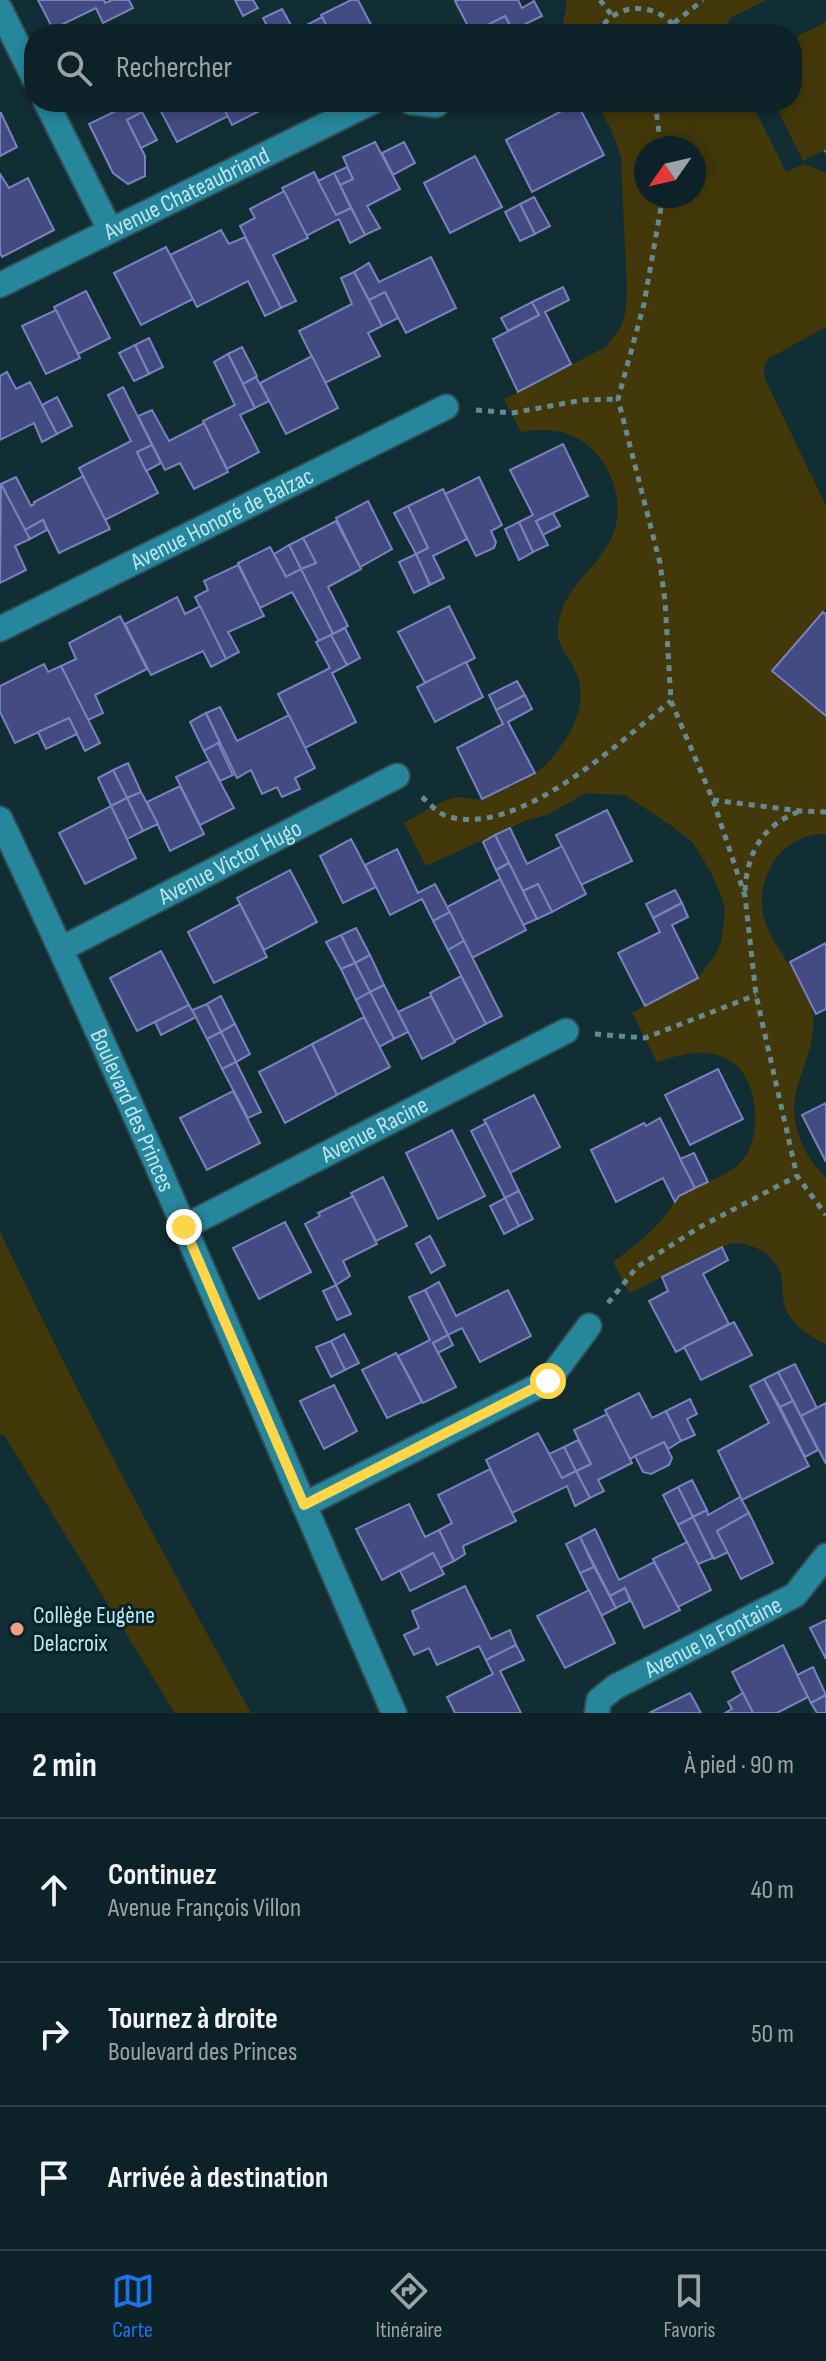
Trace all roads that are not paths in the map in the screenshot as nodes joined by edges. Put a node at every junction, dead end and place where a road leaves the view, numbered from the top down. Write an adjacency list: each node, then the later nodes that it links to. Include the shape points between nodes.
1 (0, 9): 2 (street)
2 (24, 58)
3 (51, 112): 5 (street)
4 (352, 112): 5 (street, Avenue Chateaubriand)
5 (110, 230): 6 (street, Avenue Chateaubriand)
6 (0, 285)
7 (446, 407): 8 (street, Avenue Honoré de Balzac)
8 (0, 629)
9 (397, 776): 11 (street, Avenue Victor Hugo)
10 (0, 819): 11 (street, Boulevard des Princes)
11 (61, 949): 13 (street, Boulevard des Princes)
12 (566, 1031): 13 (street, Avenue Racine)
13 (184, 1227): 15 (street, Boulevard des Princes)
14 (589, 1326): 15 (street, via 548,1381)
15 (304, 1505): 17 (street, Boulevard des Princes)
16 (826, 1556): 18 (street, Avenue la Fontaine, via 795,1595 615,1687 599,1700)
17 (394, 1713)
18 (597, 1713)

